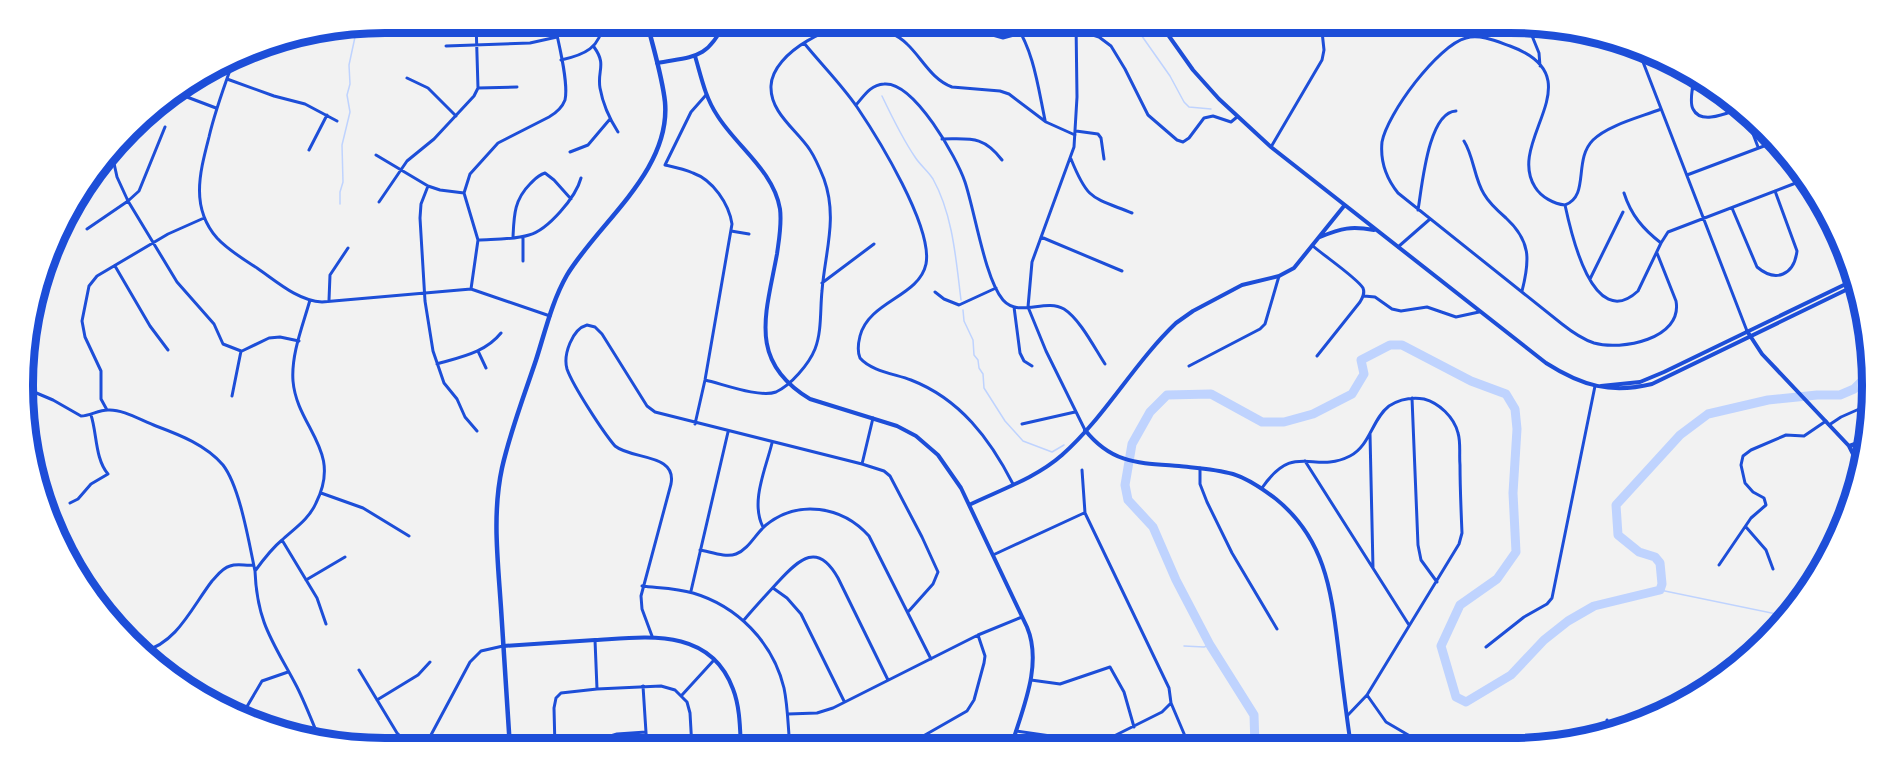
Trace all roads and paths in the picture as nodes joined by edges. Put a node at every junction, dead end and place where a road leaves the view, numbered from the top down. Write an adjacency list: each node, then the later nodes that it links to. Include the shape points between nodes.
1 (476, 33): 17 (street)
2 (556, 33): 15 (street)
3 (601, 33): 19 (street)
4 (650, 33): 23 (main road)
5 (719, 33): 20 (street, via 711,47)
6 (820, 33): 16 (street)
7 (891, 33): 45 (street, via 907,43 945,84 1009,94)
8 (986, 33): 9 (street, via 1003,38)
9 (1022, 33): 45 (street, via 1030,51)
10 (1077, 33): 49 (street)
11 (1087, 33): 42 (street, via 1111,46 1148,115 1177,140 1189,138 1204,118 1213,116 1231,122)
12 (1167, 33): 42 (street, via 1193,70)
13 (1322, 33): 53 (street, via 1322,60)
14 (1531, 34): 24 (street)
15 (557, 38): 17 (street); 22 (street)
16 (804, 43): 35 (street); 103 (street, via 776,70 771,91 781,115 811,152 829,195 831,234)
17 (477, 45): 18 (street); 31 (street)
18 (446, 46)
19 (594, 47): 22 (street, via 578,57); 43 (street, via 601,58 600,89)
20 (695, 56): 23 (street); 33 (street)
21 (1642, 59): 37 (street)
22 (561, 60): 68 (street, via 566,93 560,108 498,143 474,169)
23 (657, 63): 117 (main road, via 665,104 658,147 641,178 568,275)
24 (1540, 66): 73 (street, via 1549,93 1530,151 1528,172 1538,192); 76 (street, via 1514,47 1475,37 1454,42 1429,66 1393,115 1382,148 1382,162 1390,183)
25 (230, 69): 26 (street)
26 (227, 78): 36 (street); 40 (street)
27 (408, 78): 41 (street, via 428,88)
28 (1694, 85): 32 (street)
29 (517, 87): 31 (street)
30 (1698, 87): 32 (street)
31 (478, 88): 41 (street)
32 (1693, 89): 39 (street, via 1691,103 1698,116)
33 (706, 95): 84 (street, via 691,112 665,165 693,173 707,182 730,212); 132 (street, via 730,133 765,175 779,206 780,231 764,332 772,361)
34 (184, 96): 36 (street)
35 (856, 105): 50 (street, via 876,86 890,84 911,97); 157 (street, via 912,202 927,258 914,284 866,321 858,355 864,362 918,383 955,405 986,438)
36 (216, 108): 79 (street, via 200,173 199,196)
37 (1661, 109): 63 (street); 73 (street, via 1611,128 1592,141 1582,160 1576,198)
38 (1456, 111): 76 (street, via 1444,115 1431,141)
39 (1731, 112)
40 (327, 115): 44 (street); 55 (street)
41 (456, 116): 62 (street)
42 (1237, 117): 53 (street)
43 (610, 119): 48 (street); 56 (street, via 588,145)
44 (337, 121)
45 (1046, 122): 49 (street)
46 (165, 127): 71 (street, via 141,187)
47 (1750, 128): 54 (street)
48 (618, 132)
49 (1075, 133): 58 (street); 59 (street, via 1098,134)
50 (942, 139): 60 (street, via 980,140); 105 (street, via 965,181)
51 (1464, 141): 108 (street, via 1484,193 1523,236 1527,255)
52 (1767, 144): 54 (street)
53 (1271, 147): 74 (street)
54 (1758, 148): 63 (street)
55 (309, 150)
56 (570, 152)
57 (376, 155): 62 (street)
58 (1070, 158): 78 (street, via 1090,195); 88 (street)
59 (1104, 159)
60 (1002, 160)
61 (114, 161): 71 (street)
62 (400, 169): 66 (street); 72 (street)
63 (1688, 176): 80 (street)
64 (581, 178): 70 (street)
65 (1797, 182): 67 (street)
66 (428, 186): 68 (street); 109 (street, via 421,207)
67 (1775, 191): 75 (street); 75 (street, via 1797,251 1791,268 1779,276 1757,267)
68 (464, 193): 90 (street)
69 (1624, 193): 92 (street, via 1642,227)
70 (571, 199): 86 (street, via 551,177 541,174 517,200); 87 (street, via 542,228)
71 (128, 201): 82 (street); 91 (street)
72 (379, 202)
73 (1565, 205): 102 (street)
74 (1344, 206): 83 (street); 89 (street)
75 (1732, 208): 80 (street)
76 (1418, 210): 81 (street)
77 (1623, 212): 102 (street)
78 (1132, 213)
79 (204, 218): 91 (street); 112 (street, via 217,238 234,253)
80 (1703, 218): 92 (street, via 1668,232); 118 (street)
81 (1430, 219): 96 (street); 108 (street)
82 (87, 229)
83 (1375, 230): 89 (street, via 1348,227); 96 (street)
84 (731, 231): 85 (street); 131 (street)
85 (749, 234)
86 (513, 237): 87 (street); 90 (street)
87 (522, 237): 98 (street)
88 (1041, 237): 100 (street); 115 (street, via 1030,274)
89 (1320, 237): 94 (street)
90 (477, 240): 106 (street)
91 (153, 243): 99 (street); 123 (street, via 179,286 217,329 225,345)
92 (1661, 243): 97 (street)
93 (874, 244): 103 (street)
94 (1313, 246): 101 (street, via 1294,268); 111 (street, via 1358,282)
95 (348, 248): 113 (street, via 330,275)
96 (1398, 248): 116 (street)
97 (1656, 253): 102 (street, via 1638,291 1625,299 1605,299); 108 (street, via 1676,301 1676,317 1663,332 1636,343 1606,345 1585,339)
98 (523, 261)
99 (115, 266): 122 (street); 138 (street, via 97,276 89,286 82,321 101,370 101,399)
100 (1122, 271)
101 (1279, 276): 129 (street, via 1265,324); 145 (street, via 1242,285 1184,316)
102 (1590, 279)
103 (822, 283): 132 (street, via 816,346)
104 (1847, 284): 118 (street)
105 (996, 288): 110 (street, via 964,304 955,304); 114 (street)
106 (471, 289): 109 (street); 117 (street)
107 (1848, 289): 120 (street)
108 (1522, 291)
109 (424, 292): 113 (street); 126 (street)
110 (935, 292)
111 (1364, 296): 116 (street, via 1375,297 1401,311 1427,308 1456,317); 125 (street)
112 (310, 300): 113 (street); 121 (street)
113 (328, 301)
114 (1014, 307): 115 (street); 128 (street, via 1020,352)
115 (1028, 307): 127 (street, via 1051,305 1065,310); 139 (street)
116 (1479, 312): 133 (street, via 1565,375)
117 (550, 316): 189 (main road, via 512,432 497,499 496,542)
118 (1747, 331): 120 (street); 133 (street, via 1640,382)
119 (501, 333): 124 (street)
120 (1750, 337): 133 (street, via 1652,384 1621,389); 142 (street)
121 (299, 341): 123 (street, via 269,338); 159 (street, via 293,369 294,389 321,450)
122 (168, 350)
123 (241, 351): 135 (street)
124 (478, 351): 126 (street); 130 (street)
125 (1317, 357)
126 (436, 364): 146 (street, via 444,383)
127 (1105, 364)
128 (1032, 366)
129 (1189, 366)
130 (486, 368)
131 (705, 380): 132 (street, via 766,394); 143 (street)
132 (788, 383): 141 (street, via 816,402)
133 (1597, 386): 190 (street, via 1552,598)
134 (33, 392): 140 (street, via 78,415)
135 (232, 396)
136 (1412, 398): 148 (street, via 1388,407); 176 (street, via 1418,545 1421,560); 176 (street, via 1430,401 1447,412 1458,431 1461,539)
137 (1861, 408): 142 (street)
138 (107, 410): 140 (street); 170 (street, via 187,439 224,466)
139 (1075, 412): 144 (street); 145 (street)
140 (91, 415): 160 (street, via 97,447 108,474)
141 (873, 418): 154 (street); 161 (street, via 906,430 927,444 950,472)
142 (1828, 423): 151 (street); 164 (street, via 1804,436 1781,436 1743,456 1745,483 1762,496 1766,505)
143 (695, 424): 147 (street); 177 (street, via 650,410 598,329 587,325 579,328 567,351 568,371 608,437 622,452 666,465 671,472)
144 (1022, 424)
145 (1085, 430): 155 (street, via 1098,445 1122,460); 157 (street, via 1052,463)
146 (477, 431)
147 (728, 432): 149 (street); 167 (street)
148 (1370, 433): 153 (street, via 1349,457 1333,462); 173 (street)
149 (772, 443): 154 (street); 163 (street, via 758,500)
150 (1857, 443): 151 (street)
151 (1849, 446): 152 (street)
152 (1854, 457)
153 (1305, 461): 158 (street, via 1281,466); 173 (street)
154 (862, 464): 180 (street, via 884,471 892,479 936,564 936,579)
155 (1200, 468): 158 (street, via 1232,474); 185 (street, via 1202,490 1221,533)
156 (1082, 470): 162 (street)
157 (1013, 484): 161 (street)
158 (1262, 488): 208 (street, via 1295,516 1321,558 1333,608)
159 (321, 493): 165 (street, via 363,508); 166 (street, via 306,519)
160 (70, 503)
161 (969, 505): 168 (street)
162 (1085, 513): 168 (street); 205 (street, via 1169,688)
163 (763, 527): 167 (street, via 735,555); 180 (street, via 800,510 826,510 844,516 869,536)
164 (1746, 527): 171 (street); 172 (street, via 1766,550)
165 (409, 536)
166 (282, 540): 174 (street); 175 (street)
167 (700, 549): 179 (street)
168 (993, 555): 181 (street)
169 (345, 556): 175 (street)
170 (253, 565): 174 (street); 191 (street, via 225,568 172,637)
171 (1719, 566)
172 (1773, 569)
173 (1373, 570): 184 (street)
174 (255, 571): 196 (street, via 264,625)
175 (306, 580): 183 (street)
176 (1437, 582): 184 (street)
177 (642, 586): 179 (street); 187 (street, via 642,609)
178 (773, 588): 182 (street); 197 (street, via 801,560 815,556 826,561); 204 (street, via 797,608)
179 (691, 592): 182 (street, via 718,603)
180 (908, 612): 192 (street)
181 (1022, 617): 186 (street); 198 (street, via 1030,633)
182 (744, 621): 207 (street, via 774,660)
183 (326, 624)
184 (1409, 625): 201 (street)
185 (1277, 629)
186 (978, 635): 192 (street); 225 (street, via 985,656 972,705)
187 (652, 636): 188 (street); 193 (street, via 683,641)
188 (595, 640): 189 (street); 200 (street)
189 (504, 646): 217 (street, via 483,650 470,662); 218 (main road)
190 (1486, 647)
191 (151, 649)
192 (931, 659): 197 (street)
193 (714, 660): 202 (street); 223 (street, via 733,688)
194 (430, 662): 203 (street, via 418,675)
195 (359, 670): 203 (street)
196 (288, 672): 206 (street, via 262,681); 212 (street)
197 (888, 680): 204 (street)
198 (1031, 680): 211 (street, via 1060,684 1109,666 1124,692); 213 (street)
199 (643, 686): 200 (street); 202 (street, via 666,686); 214 (street)
200 (597, 689): 219 (street, via 565,692 556,698)
201 (1367, 695): 208 (street); 215 (street, via 1386,722)
202 (681, 696): 222 (street, via 689,707)
203 (377, 700): 216 (street)
204 (844, 701): 207 (street, via 817,712)
205 (1171, 703): 211 (street); 229 (street)
206 (246, 709)
207 (788, 714): 224 (street)
208 (1347, 716): 230 (street)
209 (1607, 720): 210 (street)
210 (1607, 724)
211 (1134, 727): 228 (street)
212 (316, 731)
213 (1016, 731): 226 (street); 227 (street)
214 (646, 732): 220 (street); 221 (street)
215 (1407, 735): 231 (street); 232 (street)
216 (402, 738)
217 (429, 738)
218 (509, 738)
219 (555, 738)
220 (604, 738)
221 (646, 738)
222 (691, 738)
223 (740, 738)
224 (789, 738)
225 (920, 738)
226 (1014, 738)
227 (1064, 738)
228 (1106, 738)
229 (1185, 738)
230 (1350, 738)
231 (1408, 738)
232 (1412, 738)

